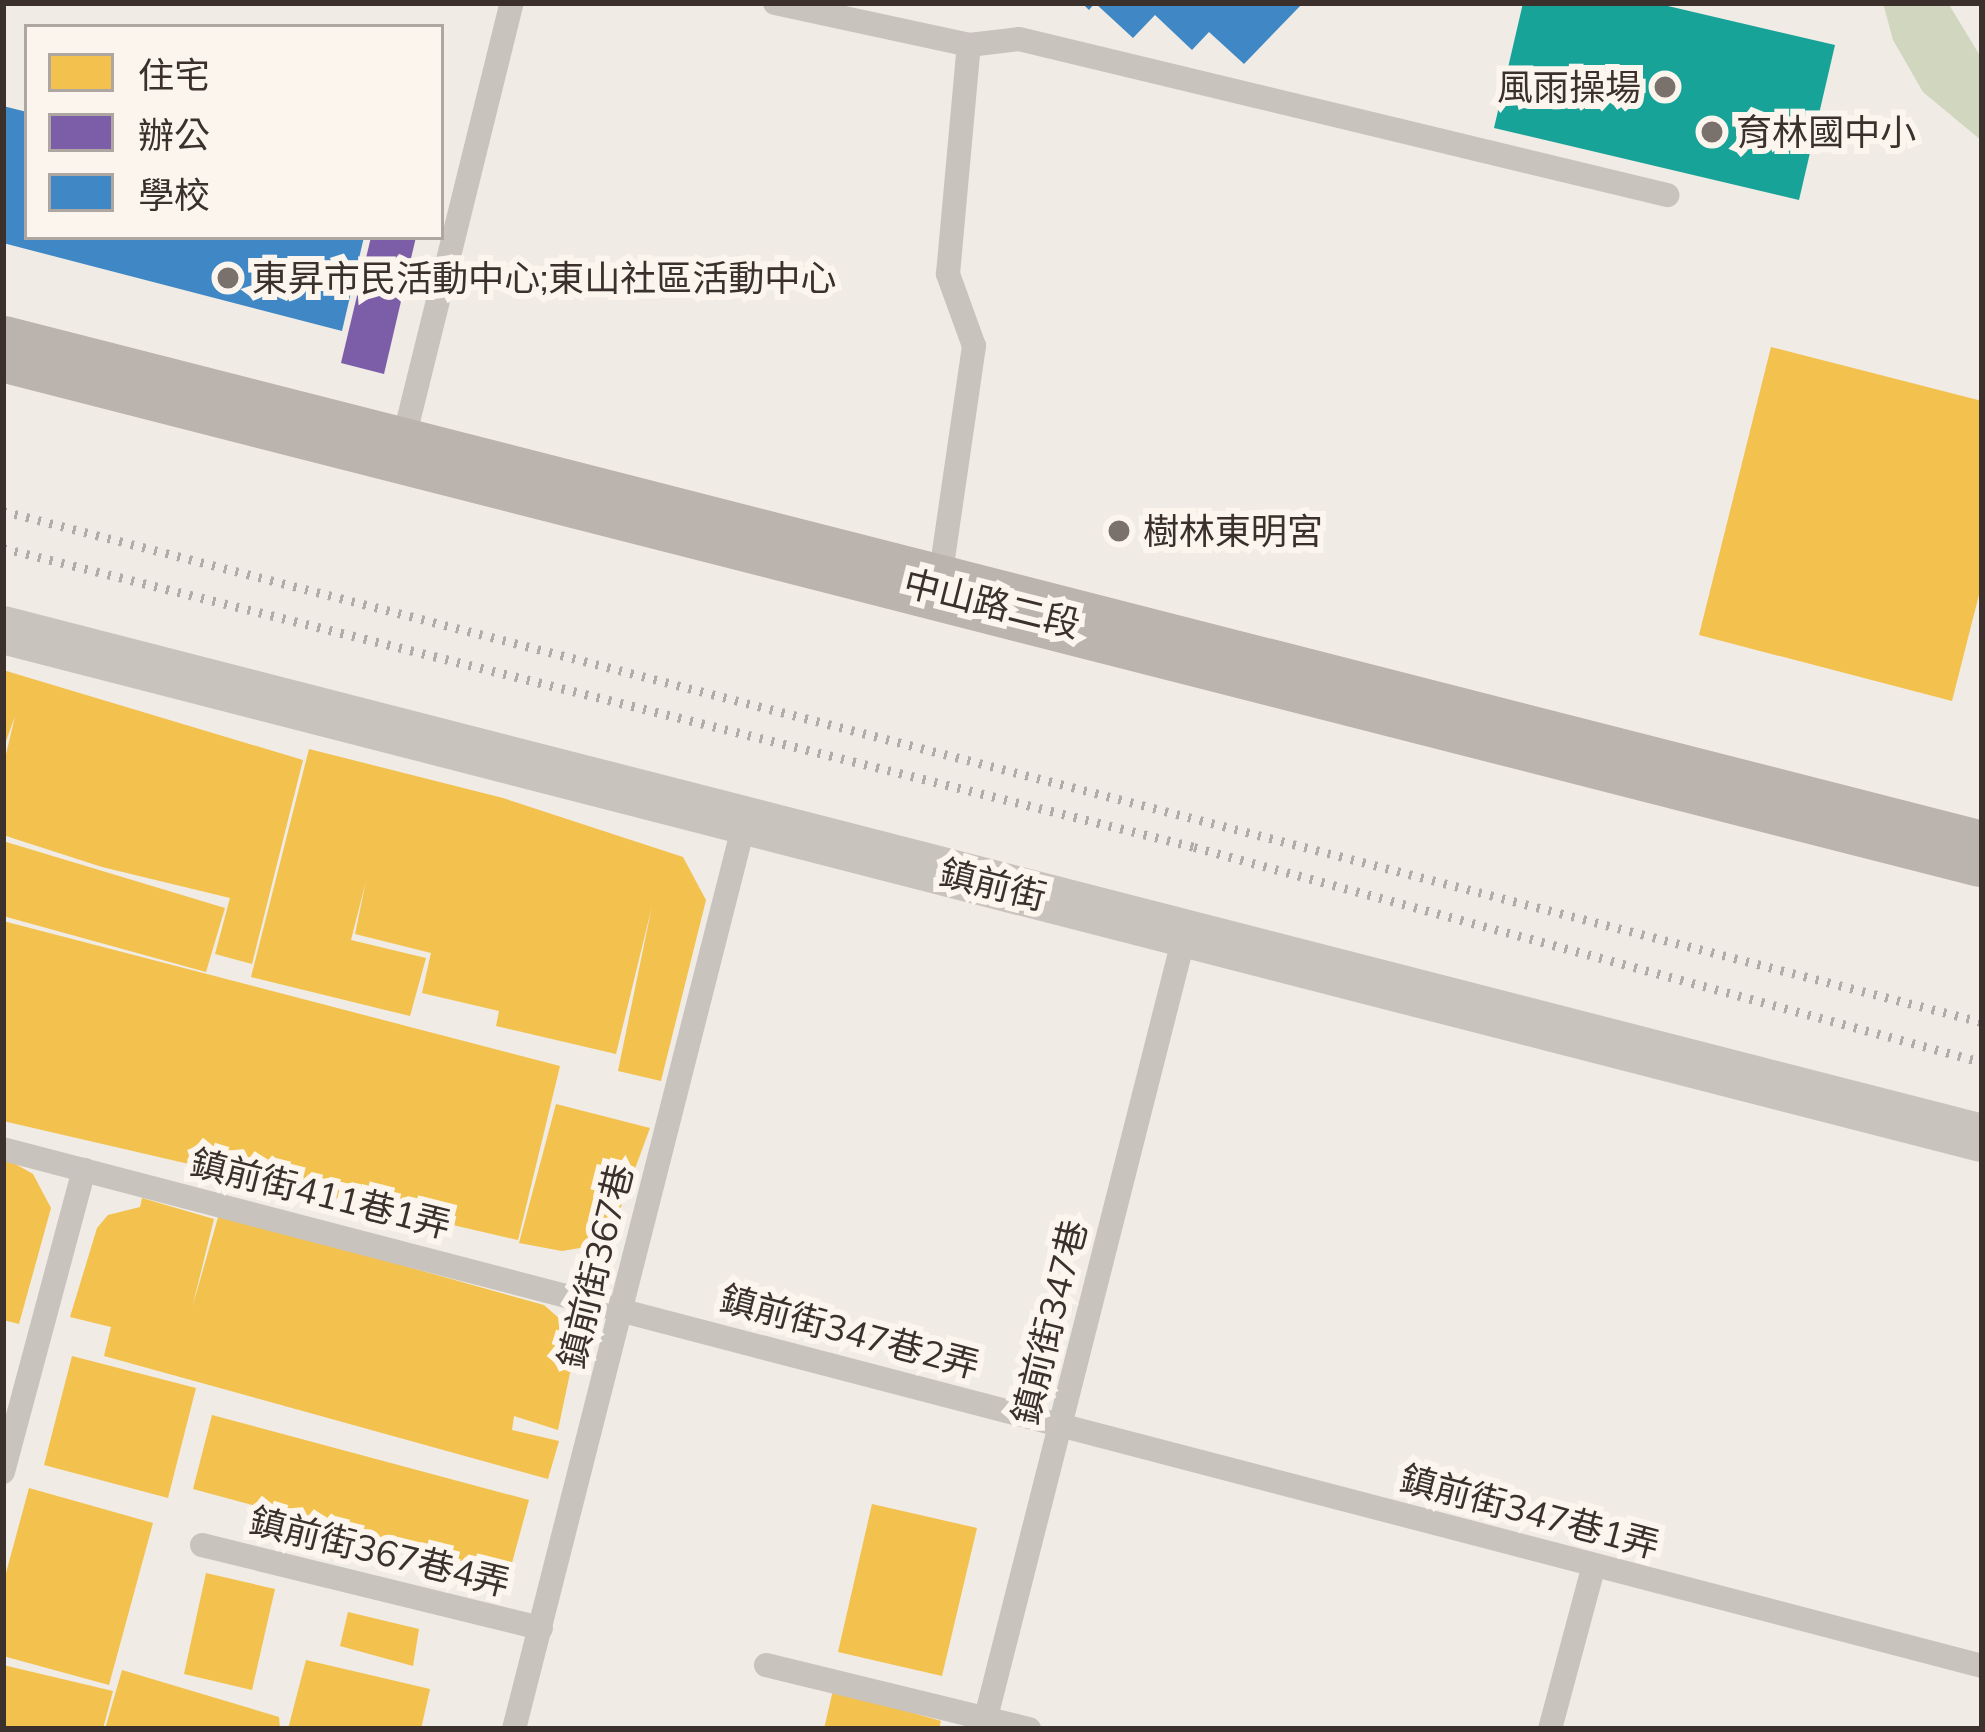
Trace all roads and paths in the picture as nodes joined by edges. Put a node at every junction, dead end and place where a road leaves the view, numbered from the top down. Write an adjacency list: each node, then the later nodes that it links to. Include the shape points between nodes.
1 (512, 3): 6 (lane)
2 (775, 3): 3 (lane)
3 (969, 45): 4 (lane, via 1019,39); 7 (lane, via 948,274 974,346)
4 (1666, 195)
5 (3, 349): 6 (main road, 中山路二段)
6 (400, 454): 7 (main road, 中山路二段)
7 (938, 589): 10 (main road, 中山路二段)
8 (3, 630): 9 (street, 鎮前街)
9 (745, 820): 11 (street, 鎮前街); 15 (lane, 鎮前街367巷)
10 (1982, 854)
11 (1185, 933): 12 (street, 鎮前街); 16 (lane, 鎮前街347巷)
12 (1982, 1138)
13 (3, 1149): 14 (lane, 鎮前街411巷1弄)
14 (84, 1170): 15 (lane, 鎮前街411巷1弄); 17 (lane)
15 (621, 1307): 16 (lane, 鎮前街347巷2弄); 20 (lane, 鎮前街367巷)
16 (1060, 1425): 19 (lane, 鎮前街347巷1弄); 23 (lane, 鎮前街347巷)
17 (3, 1472)
18 (202, 1545): 20 (lane, 鎮前街367巷4弄)
19 (1594, 1564): 22 (lane, 鎮前街347巷1弄); 26 (lane)
20 (541, 1628): 24 (lane, 鎮前街367巷)
21 (766, 1665): 23 (lane)
22 (1982, 1666)
23 (985, 1723): 25 (lane)
24 (514, 1729)
25 (1029, 1729)
26 (1550, 1729)

